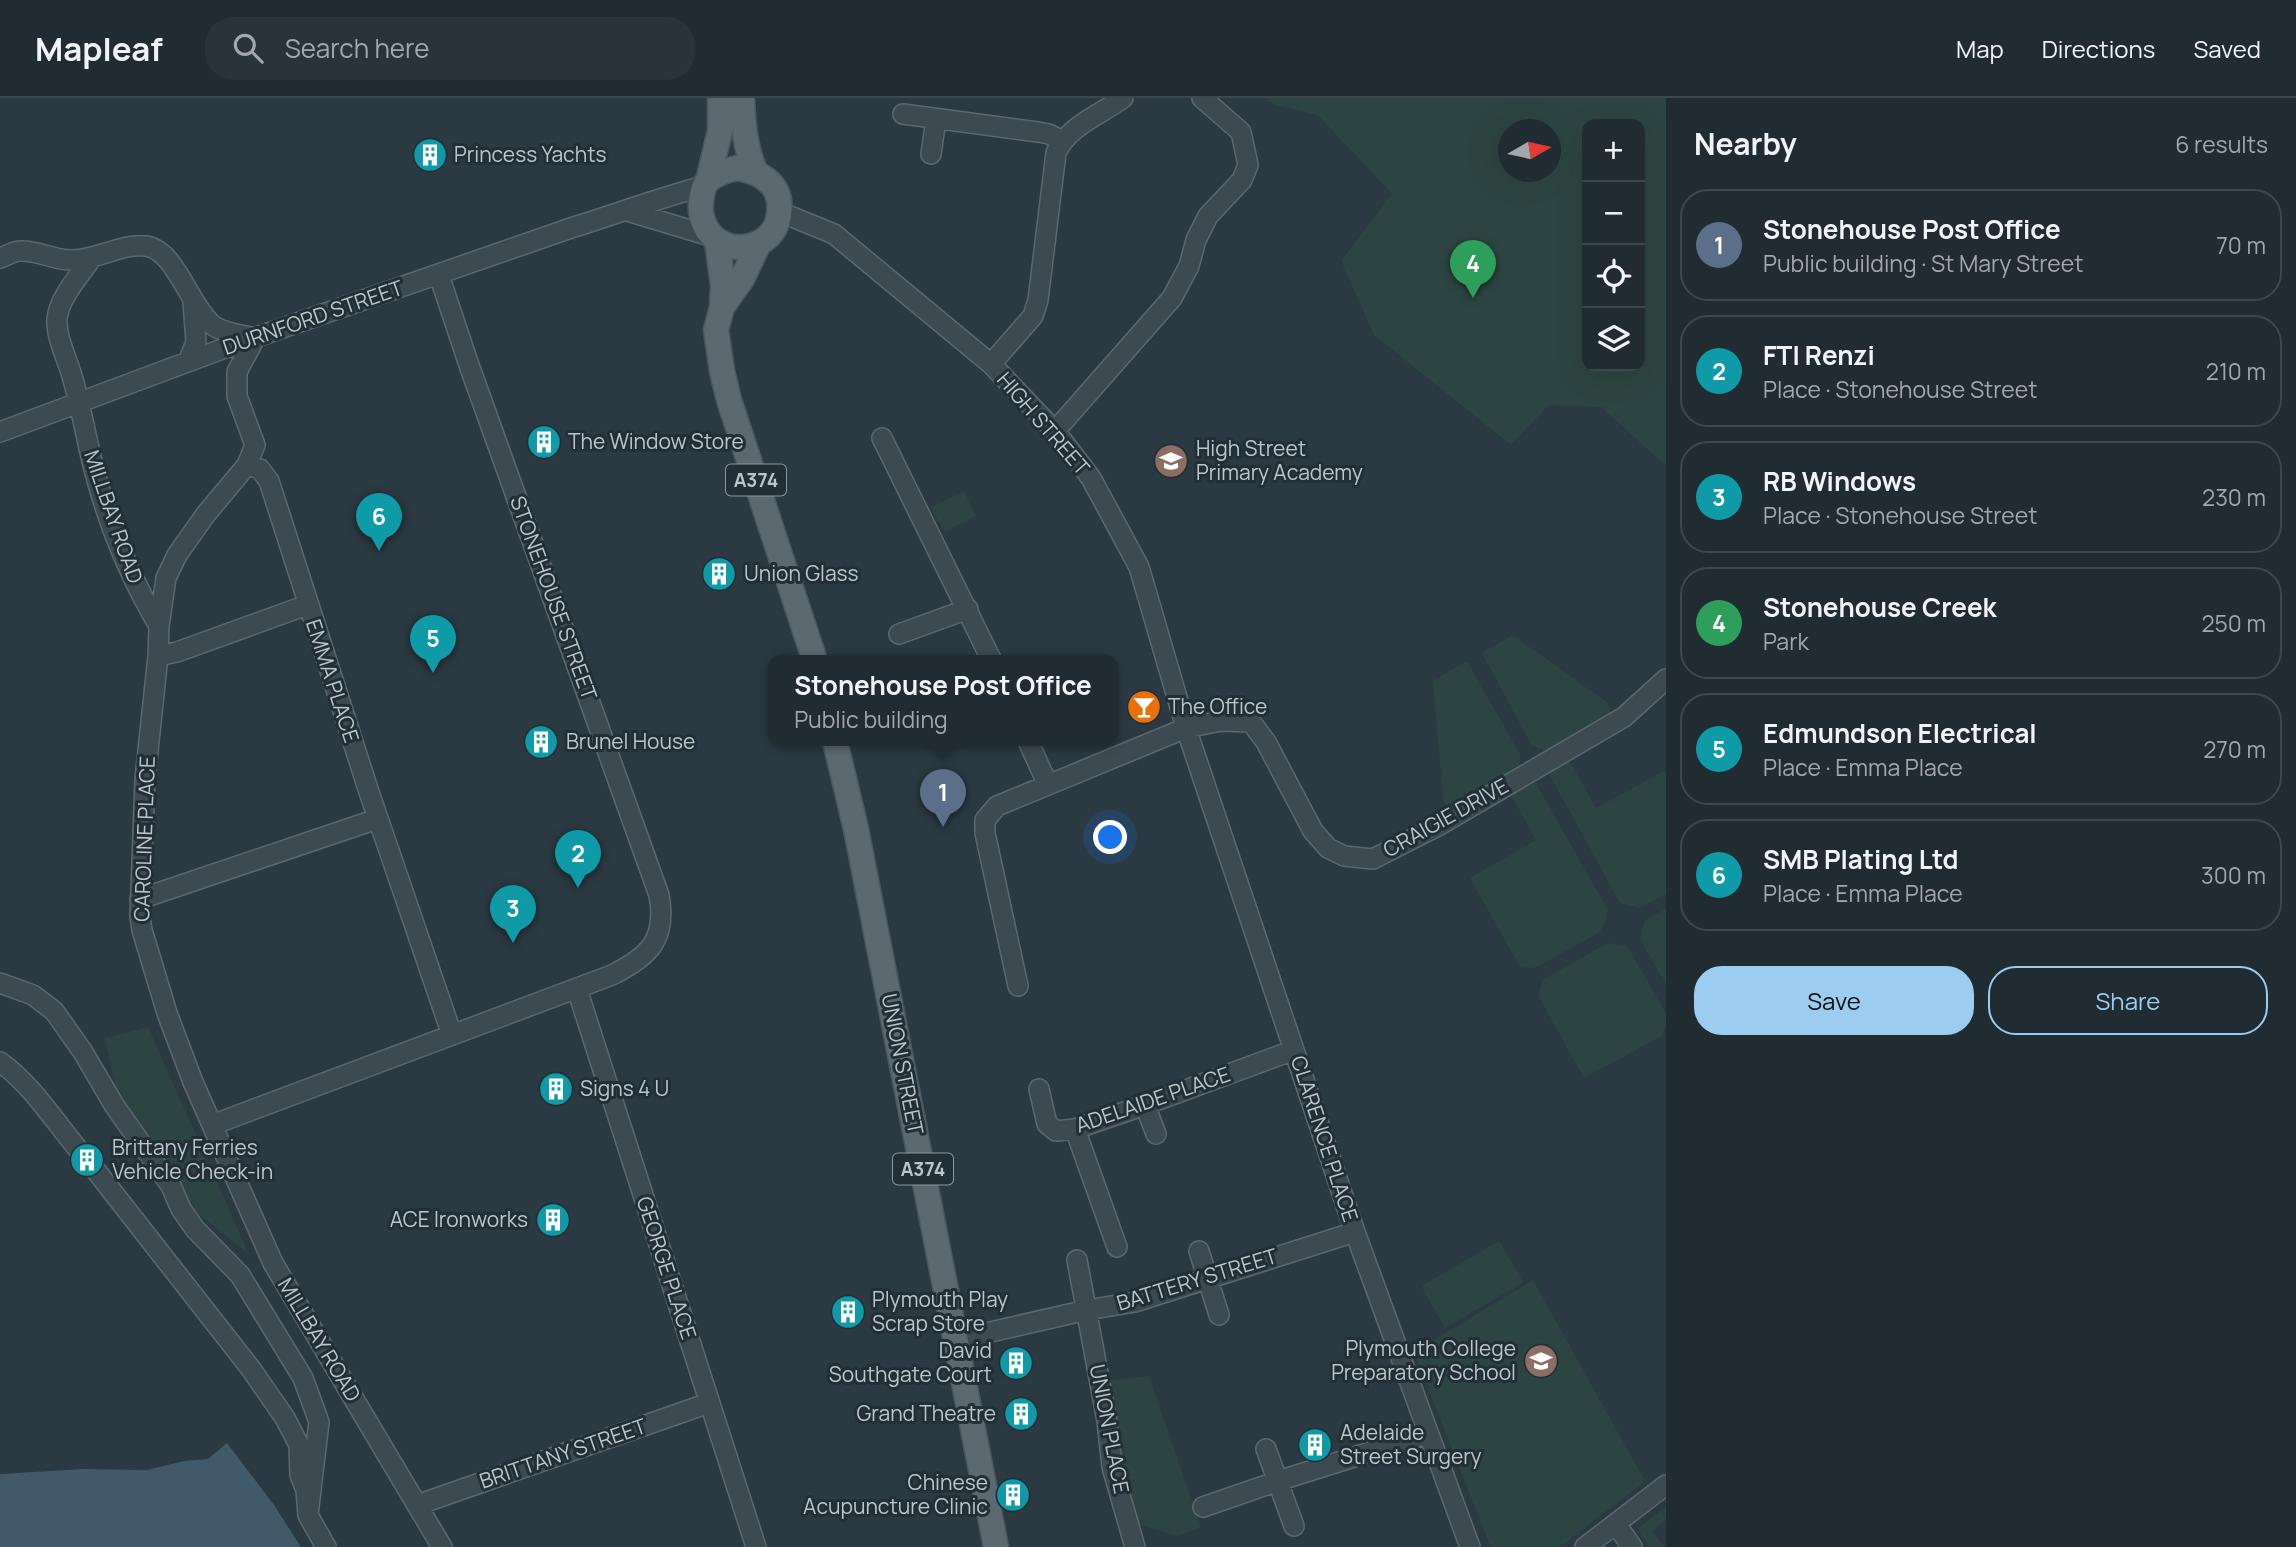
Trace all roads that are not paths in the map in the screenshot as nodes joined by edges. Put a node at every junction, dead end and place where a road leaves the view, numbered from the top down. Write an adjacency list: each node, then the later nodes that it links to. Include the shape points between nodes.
1 (720, 98): 10 (main road, via 720,131)
2 (742, 98): 9 (main road)
3 (1202, 98): 27 (street, via 1241,132 1248,165 1242,180 1208,216 1172,298)
4 (1119, 101): 7 (street)
5 (903, 114): 6 (street)
6 (936, 119): 7 (street, via 1038,132); 8 (street)
7 (1062, 141): 24 (street, via 1056,153 1038,300 1032,316)
8 (931, 154)
9 (751, 162): 10 (main road); 12 (main road, via 775,189)
10 (709, 175): 11 (street, DURNFORD STREET); 13 (main road, via 699,207)
11 (627, 211): 13 (street); 17 (street, DURNFORD STREET)
12 (780, 212): 14 (main road, via 775,228); 24 (street, HIGH STREET, via 834,234)
13 (714, 239): 14 (main road, via 738,248); 19 (main road, A374, via 723,274)
14 (759, 243): 19 (main road, A374)
15 (0, 258): 16 (street, via 20,251 69,261)
16 (91, 259): 18 (street, via 124,248 146,246 161,252); 26 (street, via 62,303 57,320)
17 (439, 275): 21 (street, DURNFORD STREET); 49 (street, STONEHOUSE STREET, via 659,895 662,926 644,955 634,964)
18 (192, 302): 20 (street); 23 (street, via 196,342)
19 (722, 307): 37 (main road, A374, via 716,330 729,400)
20 (215, 327): 21 (street); 22 (street)
21 (255, 338): 22 (street, DURNFORD STREET); 25 (street)
22 (225, 348): 23 (street, DURNFORD STREET); 25 (street)
23 (188, 362): 26 (street, DURNFORD STREET)
24 (991, 363): 27 (street, HIGH STREET)
25 (237, 372): 30 (street, via 237,396 255,445)
26 (79, 404): 28 (street, DURNFORD STREET); 32 (street, MILLBAY ROAD, via 94,471)
27 (1055, 431): 41 (street, HIGH STREET, via 1091,478 1139,567)
28 (0, 432)
29 (882, 438): 34 (street)
30 (247, 465): 31 (street, CAROLINE PLACE, via 206,514); 33 (street, EMMA PLACE, via 260,469 269,481)
31 (166, 578): 32 (street); 35 (street, CAROLINE PLACE)
32 (135, 583): 35 (street, MILLBAY ROAD)
33 (307, 605): 39 (street); 45 (street, EMMA PLACE)
34 (968, 610): 36 (street); 38 (street)
35 (159, 626): 39 (street, CAROLINE PLACE)
36 (899, 634)
37 (813, 655)
38 (989, 655)
39 (158, 656): 46 (street, CAROLINE PLACE, via 145,779)
40 (1666, 679): 41 (street, CRAIGIE DRIVE, via 1624,717 1373,859 1344,856 1328,848 1313,831 1251,722 1221,721)
41 (1186, 728): 44 (street); 51 (street, CLARENCE PLACE)
42 (836, 746): 67 (main road, UNION STREET / A374)
43 (1030, 746): 44 (street)
44 (1048, 785): 48 (street, via 997,806 985,820)
45 (377, 819): 46 (street); 50 (street, EMMA PLACE)
46 (141, 899): 55 (street, CAROLINE PLACE, via 149,958)
47 (0, 982): 75 (street, via 33,995 54,1011 171,1186 181,1209 240,1275 303,1378 319,1422)
48 (1018, 986)
49 (576, 989): 50 (street, STONEHOUSE STREET); 68 (street, GEORGE PLACE)
50 (452, 1035): 55 (street, STONEHOUSE STREET)
51 (1294, 1049): 54 (street, ADELAIDE PLACE); 60 (street, CLARENCE PLACE)
52 (0, 1062): 58 (street)
53 (1039, 1089): 56 (street, ADELAIDE PLACE, via 1047,1124 1056,1130)
54 (1145, 1105): 56 (street, ADELAIDE PLACE); 57 (street)
55 (212, 1125): 73 (street, MILLBAY ROAD, via 273,1263)
56 (1075, 1129): 61 (street)
57 (1156, 1135)
58 (77, 1148)
59 (97, 1172): 75 (street, via 285,1418 299,1445)
60 (1355, 1232): 64 (street, BATTERY STREET); 69 (street, CLARENCE PLACE)
61 (1116, 1247)
62 (1199, 1251): 64 (street)
63 (1077, 1260): 65 (street)
64 (1207, 1278): 65 (street, BATTERY STREET, via 1135,1302); 66 (street)
65 (1087, 1310): 67 (street, BATTERY STREET); 82 (street, UNION PLACE, via 1112,1467)
66 (1219, 1315)
67 (956, 1340): 81 (main road, UNION STREET)
68 (709, 1403): 73 (street, BRITTANY STREET); 80 (street, GEORGE PLACE)
69 (1427, 1434): 71 (street); 83 (street, CLARENCE PLACE)
70 (1266, 1449): 71 (street)
71 (1278, 1481): 74 (street); 77 (street)
72 (1666, 1485): 76 (street)
73 (417, 1505): 79 (street, MILLBAY ROAD)
74 (1203, 1507)
75 (308, 1515): 78 (street)
76 (1616, 1524): 84 (street); 85 (street)
77 (1294, 1526)
78 (326, 1547)
79 (442, 1547)
80 (756, 1547)
81 (996, 1547)
82 (1135, 1547)
83 (1470, 1547)
84 (1585, 1547)
85 (1632, 1547)

